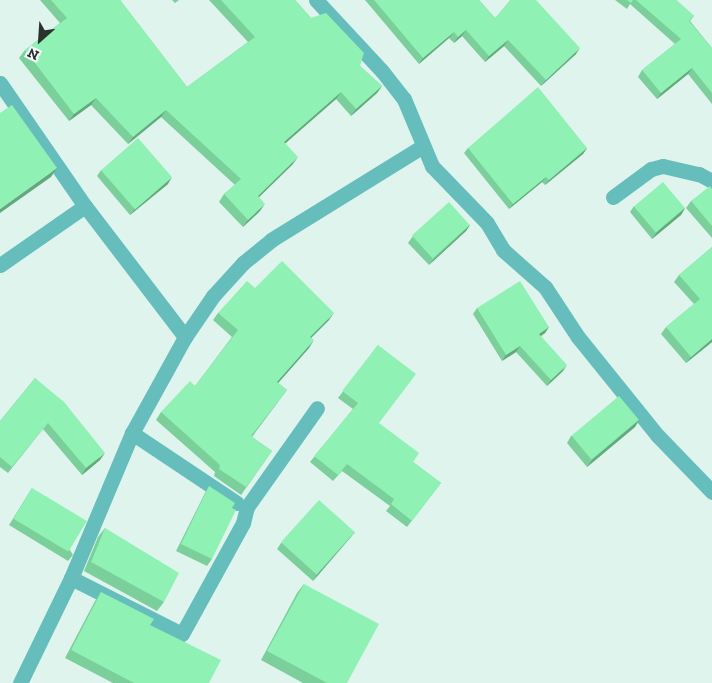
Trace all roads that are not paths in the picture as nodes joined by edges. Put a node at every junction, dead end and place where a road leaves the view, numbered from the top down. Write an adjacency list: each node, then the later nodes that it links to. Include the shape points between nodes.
1 (316, 0): 3 (street, via 382,71 404,100)
2 (2, 90): 6 (street)
3 (423, 146): 8 (street, via 271,240 243,263 213,296); 11 (street, via 432,166 487,223 503,250 545,287 578,337 658,436)
4 (712, 181): 5 (street, via 699,174 662,166 651,169)
5 (613, 197)
6 (85, 206): 7 (street); 8 (street)
7 (0, 265)
8 (185, 337): 10 (street)
9 (317, 408): 13 (street, via 247,507 243,523 182,634)
10 (132, 433): 12 (street); 13 (street)
11 (712, 492)
12 (237, 502)
13 (71, 578): 14 (street)
14 (20, 683)

